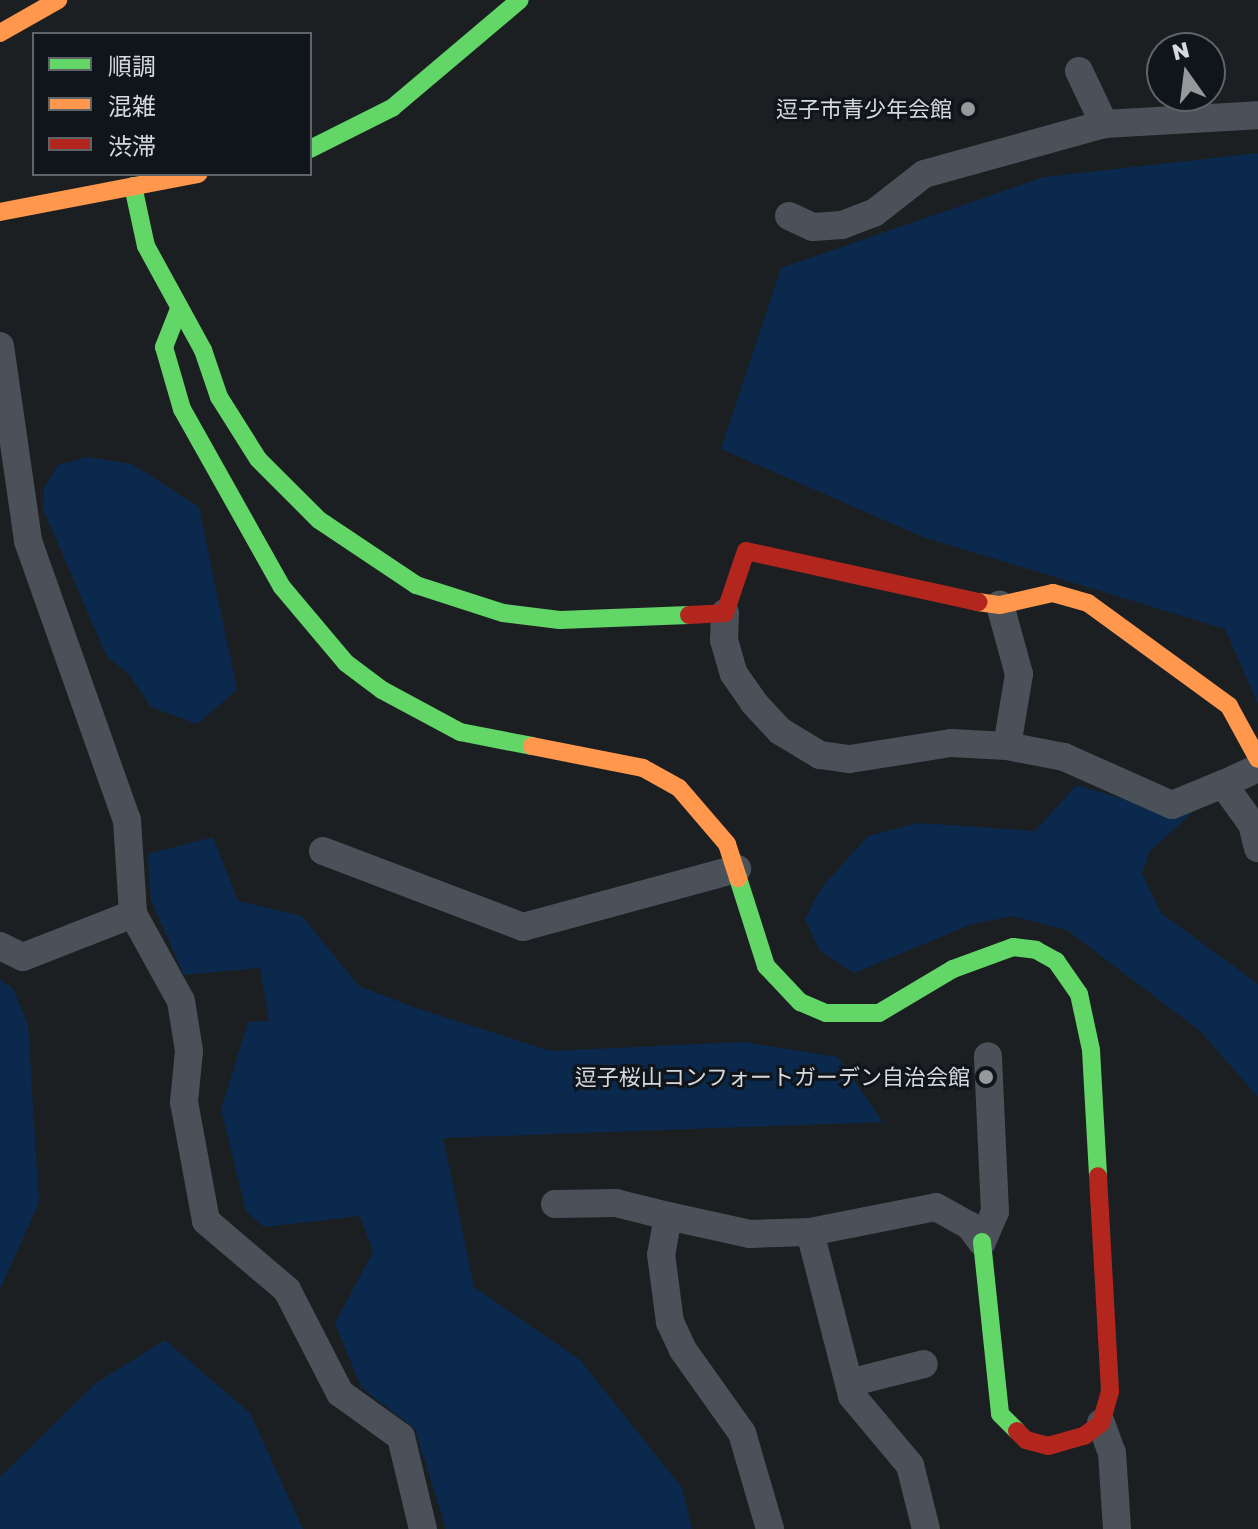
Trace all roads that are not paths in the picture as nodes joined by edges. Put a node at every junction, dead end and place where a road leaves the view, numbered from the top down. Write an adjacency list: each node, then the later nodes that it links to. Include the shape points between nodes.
1 (58, 0): 3 (street)
2 (520, 0): 7 (street, via 392,108)
3 (0, 33)
4 (1079, 71): 6 (street)
5 (1258, 115): 6 (street)
6 (1104, 124): 11 (street, via 924,174 874,213 842,225 813,227)
7 (312, 148)
8 (187, 176): 9 (street)
9 (133, 186): 10 (street); 12 (street, via 146,246)
10 (0, 212)
11 (789, 216)
12 (179, 309): 15 (street, via 203,350 219,397 258,459 319,520 416,585 503,613 560,620); 22 (street, via 164,347 182,409 282,587 346,663 420,714 460,732 643,768 679,788 706,813)
13 (0, 346): 23 (street, via 22,518 127,820)
14 (1000, 605): 15 (street, via 916,592 746,551); 16 (street, via 1019,674); 17 (street, via 1053,593 1088,603 1229,706)
15 (725, 613): 16 (street, via 724,640 734,674 747,694 780,731 820,755 850,759 951,743)
16 (1007, 746): 19 (street, via 1064,757 1172,805)
17 (1258, 759)
18 (1258, 768): 19 (street)
19 (1223, 784): 20 (street, via 1252,824)
20 (1258, 848)
21 (323, 851): 22 (street, via 523,927)
22 (737, 869): 32 (street, via 766,966 800,1002 826,1013 879,1013 953,969 1013,947 1036,950 1068,976 1085,1013 1091,1050 1110,1391)
23 (133, 914): 24 (street, via 23,957); 33 (street, via 181,1001 189,1051 184,1102 206,1221 287,1290 340,1393 401,1437)
24 (0, 946)
25 (988, 1056): 29 (street, via 995,1212)
26 (555, 1204): 27 (street, via 616,1203)
27 (668, 1216): 28 (street, via 750,1234); 34 (street, via 661,1254 670,1322 683,1350 742,1433)
28 (810, 1232): 29 (street, via 936,1207 969,1225); 31 (street)
29 (982, 1242): 32 (street, via 1000,1414 1012,1430 1048,1446 1084,1436)
30 (924, 1364): 31 (street)
31 (849, 1383): 35 (street, via 863,1412 910,1465)
32 (1101, 1423): 36 (street, via 1112,1453)
33 (423, 1529)
34 (770, 1529)
35 (926, 1529)
36 (1117, 1529)

